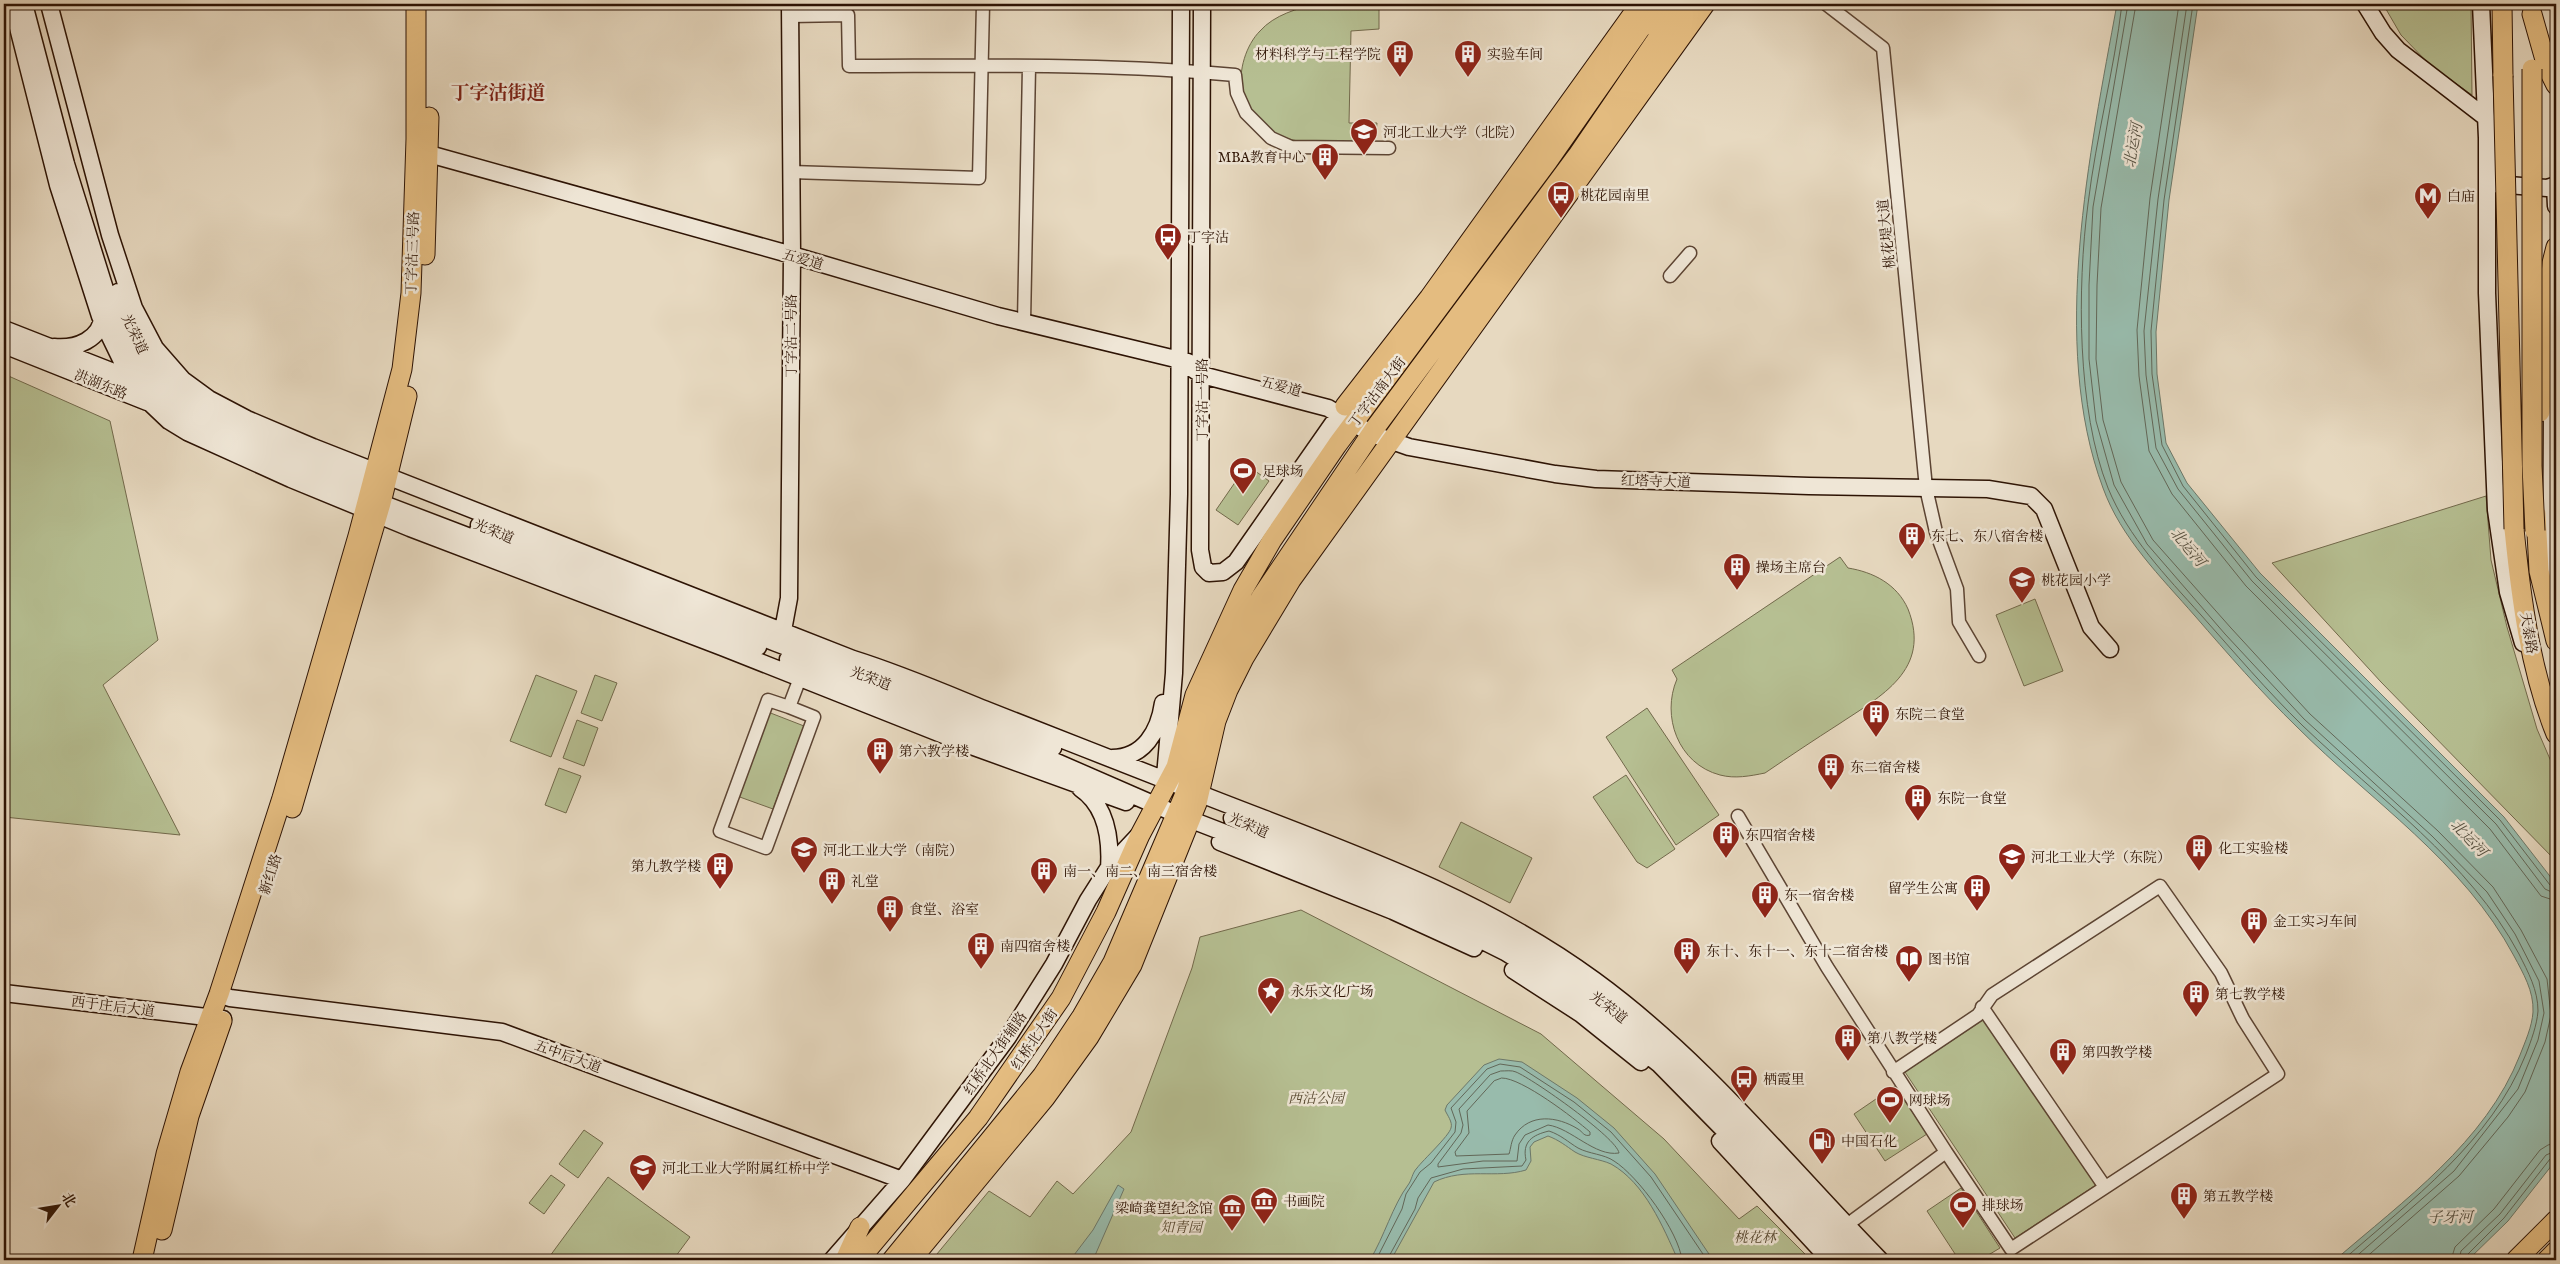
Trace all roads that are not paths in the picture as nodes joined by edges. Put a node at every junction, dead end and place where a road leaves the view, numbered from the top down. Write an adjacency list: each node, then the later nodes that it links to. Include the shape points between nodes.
1 (12, 4): 41 (main road, via 58,185)
2 (24, 4): 38 (main road, 光荣道)
3 (39, 4): 48 (main road, 光荣道, via 78,158 126,318)
4 (49, 4): 48 (main road, via 122,270 145,330)
5 (416, 4): 56 (main road, 丁字沽三号路, via 411,293 402,369)
6 (428, 4): 28 (main road, 丁字沽三号路)
7 (982, 4): 21 (street)
8 (1181, 4): 23 (main road, 丁字沽一号路)
9 (1202, 4): 24 (main road, 丁字沽一号路)
10 (1640, 4): 39 (main road)
11 (1658, 4): 20 (highway)
12 (1682, 4): 20 (highway)
13 (1705, 4): 54 (main road)
14 (1826, 4): 55 (street, 桃花堤大道, via 1883,48)
15 (2365, 4): 26 (main road, via 2398,50)
16 (2481, 4): 26 (main road)
17 (2502, 4): 65 (main road, 天泰路, bridge, via 2514,529)
18 (2532, 9): 25 (main road, via 2546,67); 57 (main road, bridge, via 2532,466)
19 (790, 10): 21 (street, via 848,15 849,66); 29 (main road, 丁字沽二号路)
20 (1651, 31): 36 (main road, 丁字沽南大街); 53 (main road, 丁字沽南大街, via 1576,156)
21 (981, 66): 22 (street); 29 (street, via 979,178)
22 (1029, 67): 23 (street); 40 (street)
23 (1180, 70): 24 (street); 46 (main road, 丁字沽一号路)
24 (1202, 72): 27 (street, via 1235,75 1237,93 1246,113 1271,138 1292,147); 47 (main road, 丁字沽一号路, via 1199,246)
25 (2556, 85)
26 (2485, 117): 30 (main road)
27 (1389, 148)
28 (429, 154): 35 (main road, 五爱道); 56 (main road, 丁字沽三号路, via 420,328 412,375)
29 (791, 172): 35 (main road, 丁字沽二号路)
30 (2487, 180): 31 (main road, via 2498,185 2547,188); 65 (main road, via 2486,274 2496,510 2508,592)
31 (2556, 185): 32 (main road)
32 (2556, 206)
33 (2556, 247): 57 (main road, bridge, via 2542,384)
34 (1690, 253): 37 (street)
35 (792, 255): 40 (main road, 五爱道); 60 (main road, 丁字沽二号路, via 789,598)
36 (1473, 263): 39 (main road); 51 (main road, 丁字沽南大街)
37 (1670, 276)
38 (102, 286): 41 (main road); 48 (main road, 光荣道, via 129,353)
39 (1429, 298): 51 (main road)
40 (1024, 322): 46 (main road, 五爱道)
41 (102, 323): 45 (main road, via 84,343 73,347); 48 (main road)
42 (4, 329): 45 (main road, 洪湖东路)
43 (4, 345): 50 (main road, 洪湖东路)
44 (2556, 345): 58 (main road, via 2552,408)
45 (48, 346): 48 (main road, 洪湖东路)
46 (1179, 360): 47 (main road, 五爱道); 62 (main road, 丁字沽一号路)
47 (1202, 370): 51 (main road, 五爱道, via 1317,396); 51 (main road, 丁字沽一号路, via 1200,550 1203,567 1209,572 1223,572 1236,562)
48 (151, 376): 49 (main road, 洪湖东路); 50 (main road); 52 (main road, 光荣道, via 169,402); 56 (main road, via 183,380 216,403)
49 (190, 401): 56 (main road, 光荣道)
50 (148, 402): 52 (main road, 洪湖东路); 56 (main road, via 187,432)
51 (1349, 414): 53 (main road, 红塔寺大道); 70 (main road, 丁字沽南大街, via 1243,590 1195,695 1180,758)
52 (198, 422): 56 (main road, 光荣道, via 255,450)
53 (1374, 431): 54 (main road, 红塔寺大道); 71 (main road, 丁字沽南大街, via 1293,547 1231,650 1202,716)
54 (1391, 440): 55 (main road, 红塔寺大道, via 1410,447 1596,480); 71 (main road, via 1297,571 1244,658 1216,721)
55 (1926, 488): 61 (main road, 红塔寺大道, via 1988,489 2030,496 2044,509 2091,627); 63 (street, 桃花堤大道, via 1936,532 1957,589 1959,622)
56 (376, 493): 60 (main road, 光荣道); 60 (main road); 77 (main road, 新红路)
57 (2535, 531): 58 (main road, 天泰路, via 2539,571)
58 (2551, 614): 59 (main road, 天泰路)
59 (2556, 641)
60 (774, 648): 64 (main road); 68 (main road, via 853,660 900,674); 70 (main road, 光荣道); 70 (main road, 光荣道, via 1052,760)
61 (2110, 649)
62 (1174, 650): 68 (main road, via 1162,714 1153,734 1133,754); 70 (main road, 丁字沽一号路)
63 (1978, 656)
64 (800, 678): 66 (street); 69 (main road)
65 (2537, 678): 67 (main road, 天泰路)
66 (788, 707): 66 (street, via 768,700 720,831 766,848 814,717)
67 (2556, 734)
68 (1111, 758): 70 (main road)
69 (1072, 782): 70 (main road); 74 (main road, via 1087,792 1102,814 1109,838)
70 (1161, 794): 71 (main road); 71 (main road); 73 (main road, 红桥北大街)
71 (1187, 808): 86 (main road, via 1402,915 1478,949 1581,1014 1675,1093); 86 (main road, 光荣道, via 1434,903 1500,936 1561,972 1602,1001 1675,1062 1730,1116); 93 (main road, 红桥北大街, via 1113,962 1082,1016 1042,1076); 94 (main road, via 1132,965 1089,1037 1045,1098)
72 (1738, 816): 80 (street)
73 (1140, 835): 74 (main road, 红桥北大街辅路); 75 (main road, 红桥北大街)
74 (1109, 868): 75 (main road); 82 (main road, 红桥北大街辅路, via 1008,1037)
75 (1106, 912): 92 (main road, 红桥北大街, via 1061,998 1018,1061 972,1125)
76 (4, 993): 79 (main road, 西于庄后大道)
77 (224, 996): 79 (main road, 新红路); 82 (main road, 五中后大道, via 502,1032)
78 (1982, 1007): 80 (street, via 1978,1015); 83 (street); 83 (street, via 1992,995 2160,886 2215,965 2243,1019 2278,1074)
79 (216, 1018): 88 (main road, 新红路, via 190,1072 166,1154); 89 (main road, 新红路)
80 (1893, 1072): 81 (street)
81 (1946, 1152): 83 (street, via 2011,1249); 86 (street)
82 (902, 1180): 85 (main road, 红桥北大街辅路)
83 (2105, 1187)
84 (2556, 1220): 99 (main road)
85 (860, 1227): 90 (main road, 红桥北大街辅路); 91 (main road)
86 (1832, 1236): 95 (main road); 96 (main road, 光荣道); 97 (main road, 光荣道); 98 (main road)
87 (2556, 1251): 100 (main road)
88 (142, 1260)
89 (155, 1260)
90 (832, 1260)
91 (845, 1260)
92 (859, 1260)
93 (892, 1260)
94 (911, 1260)
95 (1830, 1260)
96 (1847, 1260)
97 (1863, 1260)
98 (1880, 1260)
99 (2516, 1260)
100 (2547, 1260)

